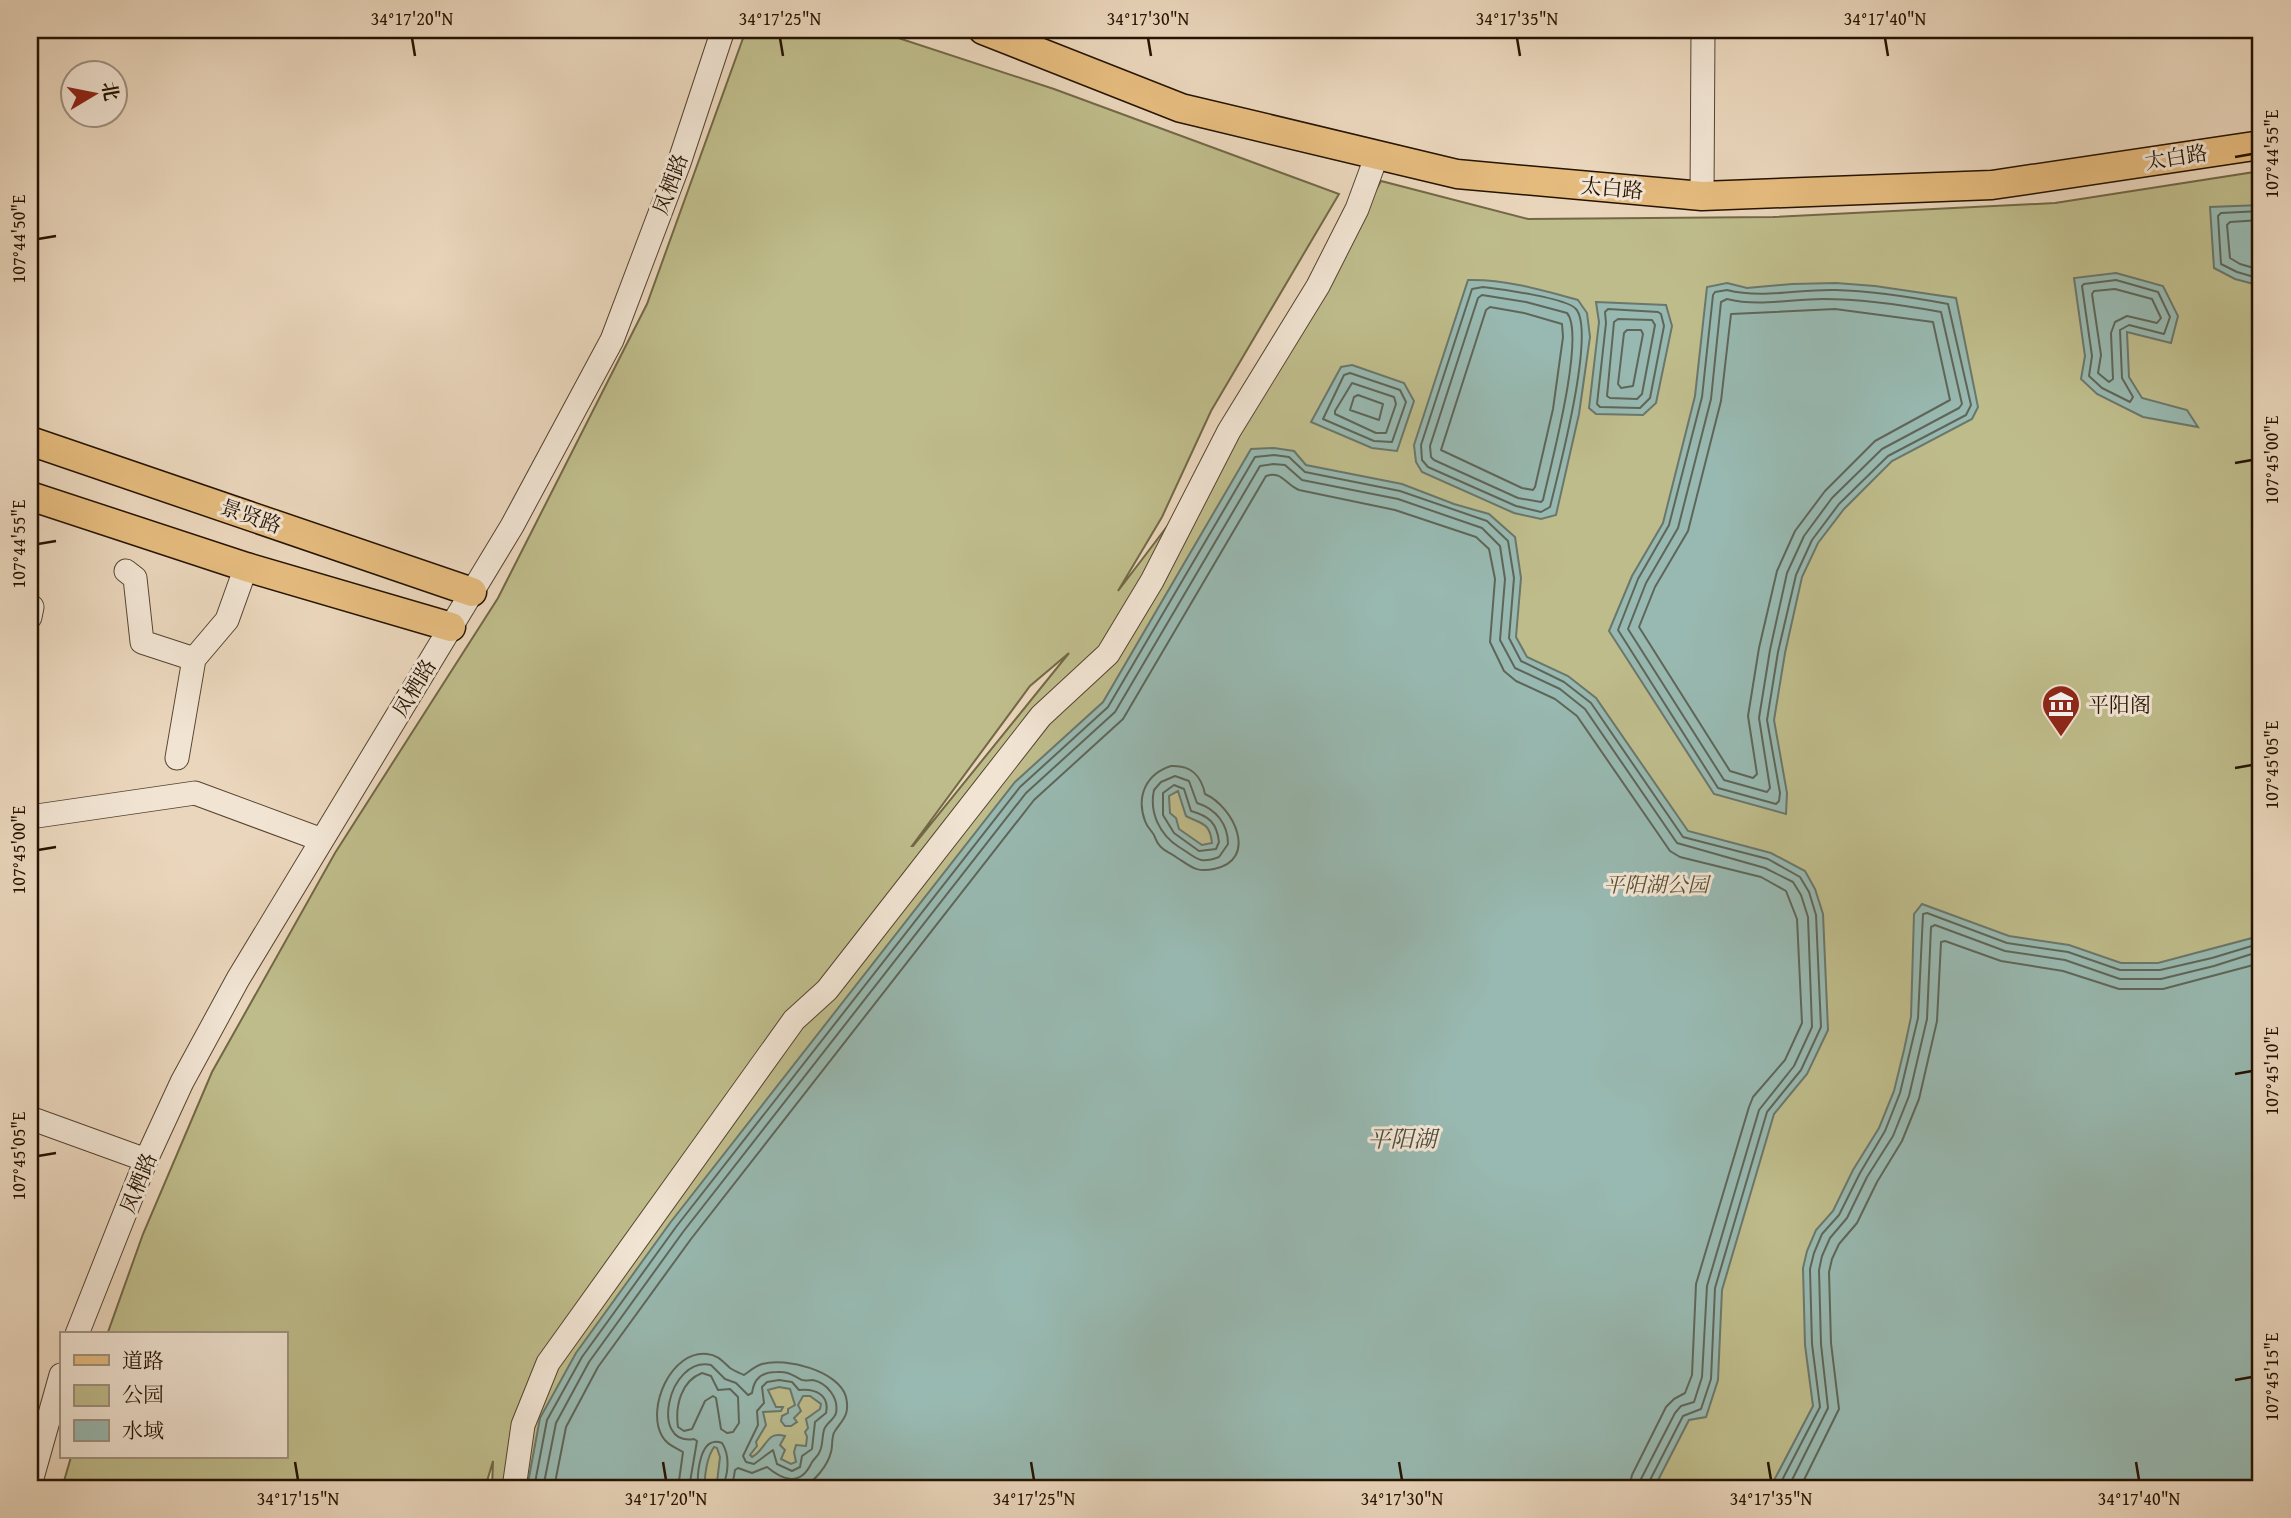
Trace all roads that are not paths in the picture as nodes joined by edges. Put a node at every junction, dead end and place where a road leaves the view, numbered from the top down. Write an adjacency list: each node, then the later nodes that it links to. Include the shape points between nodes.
1 (723, 30): 11 (street, 凤栖路, via 612,341)
2 (983, 30): 5 (main road, 太白路, via 1181,108)
3 (1703, 30): 6 (street)
4 (2261, 145): 6 (main road, 太白路, via 1993,185)
5 (1377, 155): 6 (main road, 太白路, via 1457,174); 22 (street, via 1357,209 1318,286 1229,431 1152,581 1108,654 1041,716 827,990 794,1020 555,1352 523,1425)
6 (1702, 195)
7 (30, 441): 11 (main road, 景贤路)
8 (30, 496): 9 (main road)
9 (246, 567): 12 (main road); 13 (street, via 227,620)
10 (127, 571): 13 (street, via 135,578 142,642)
11 (472, 592): 12 (street, 凤栖路)
12 (451, 628): 16 (street, 凤栖路)
13 (194, 659): 14 (street)
14 (177, 758)
15 (30, 817): 16 (street, via 195,793)
16 (322, 840): 18 (street, 凤栖路, via 232,990)
17 (30, 1118): 18 (street)
18 (146, 1160): 19 (street, 凤栖路)
19 (78, 1332)
20 (60, 1379): 21 (street)
21 (30, 1485)
22 (514, 1488)

